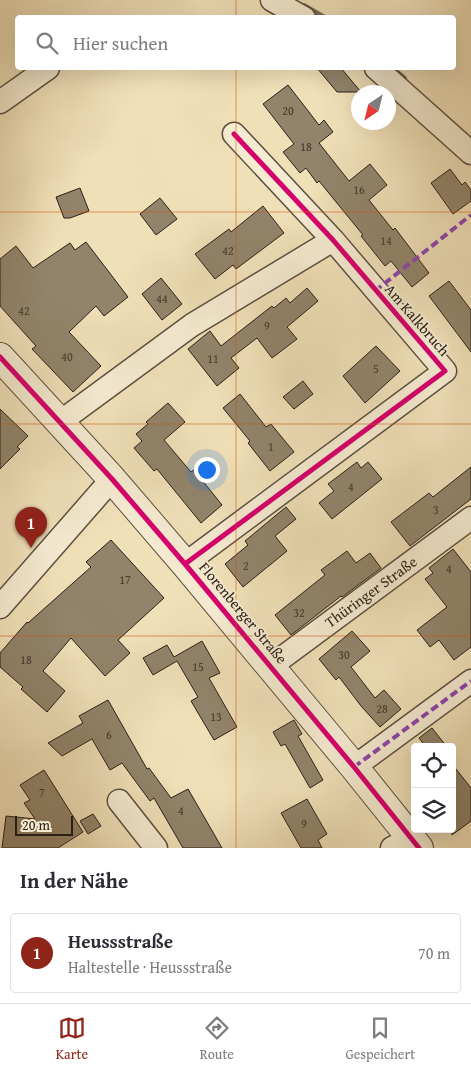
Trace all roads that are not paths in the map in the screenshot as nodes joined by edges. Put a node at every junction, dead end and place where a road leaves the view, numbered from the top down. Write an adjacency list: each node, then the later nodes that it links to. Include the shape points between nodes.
1 (272, 0): 2 (street)
2 (299, 15)
3 (45, 70): 5 (street)
4 (378, 70): 7 (street)
5 (0, 102)
6 (234, 134): 8 (street, Am Kalkbruch)
7 (471, 153)
8 (333, 240): 10 (street, via 192,325); 13 (street, Am Kalkbruch, via 445,371)
9 (0, 357): 10 (street, Florenberger Straße)
10 (60, 422): 11 (street, Florenberger Straße)
11 (112, 479): 13 (street, Florenberger Straße); 14 (street)
12 (471, 518): 15 (street, Thüringer Straße)
13 (185, 564): 15 (street, Florenberger Straße)
14 (0, 608)
15 (270, 666): 17 (street, Florenberger Straße)
16 (471, 682): 17 (street)
17 (354, 767): 19 (street, Florenberger Straße)
18 (119, 801): 20 (street)
19 (407, 845)
20 (156, 848)

